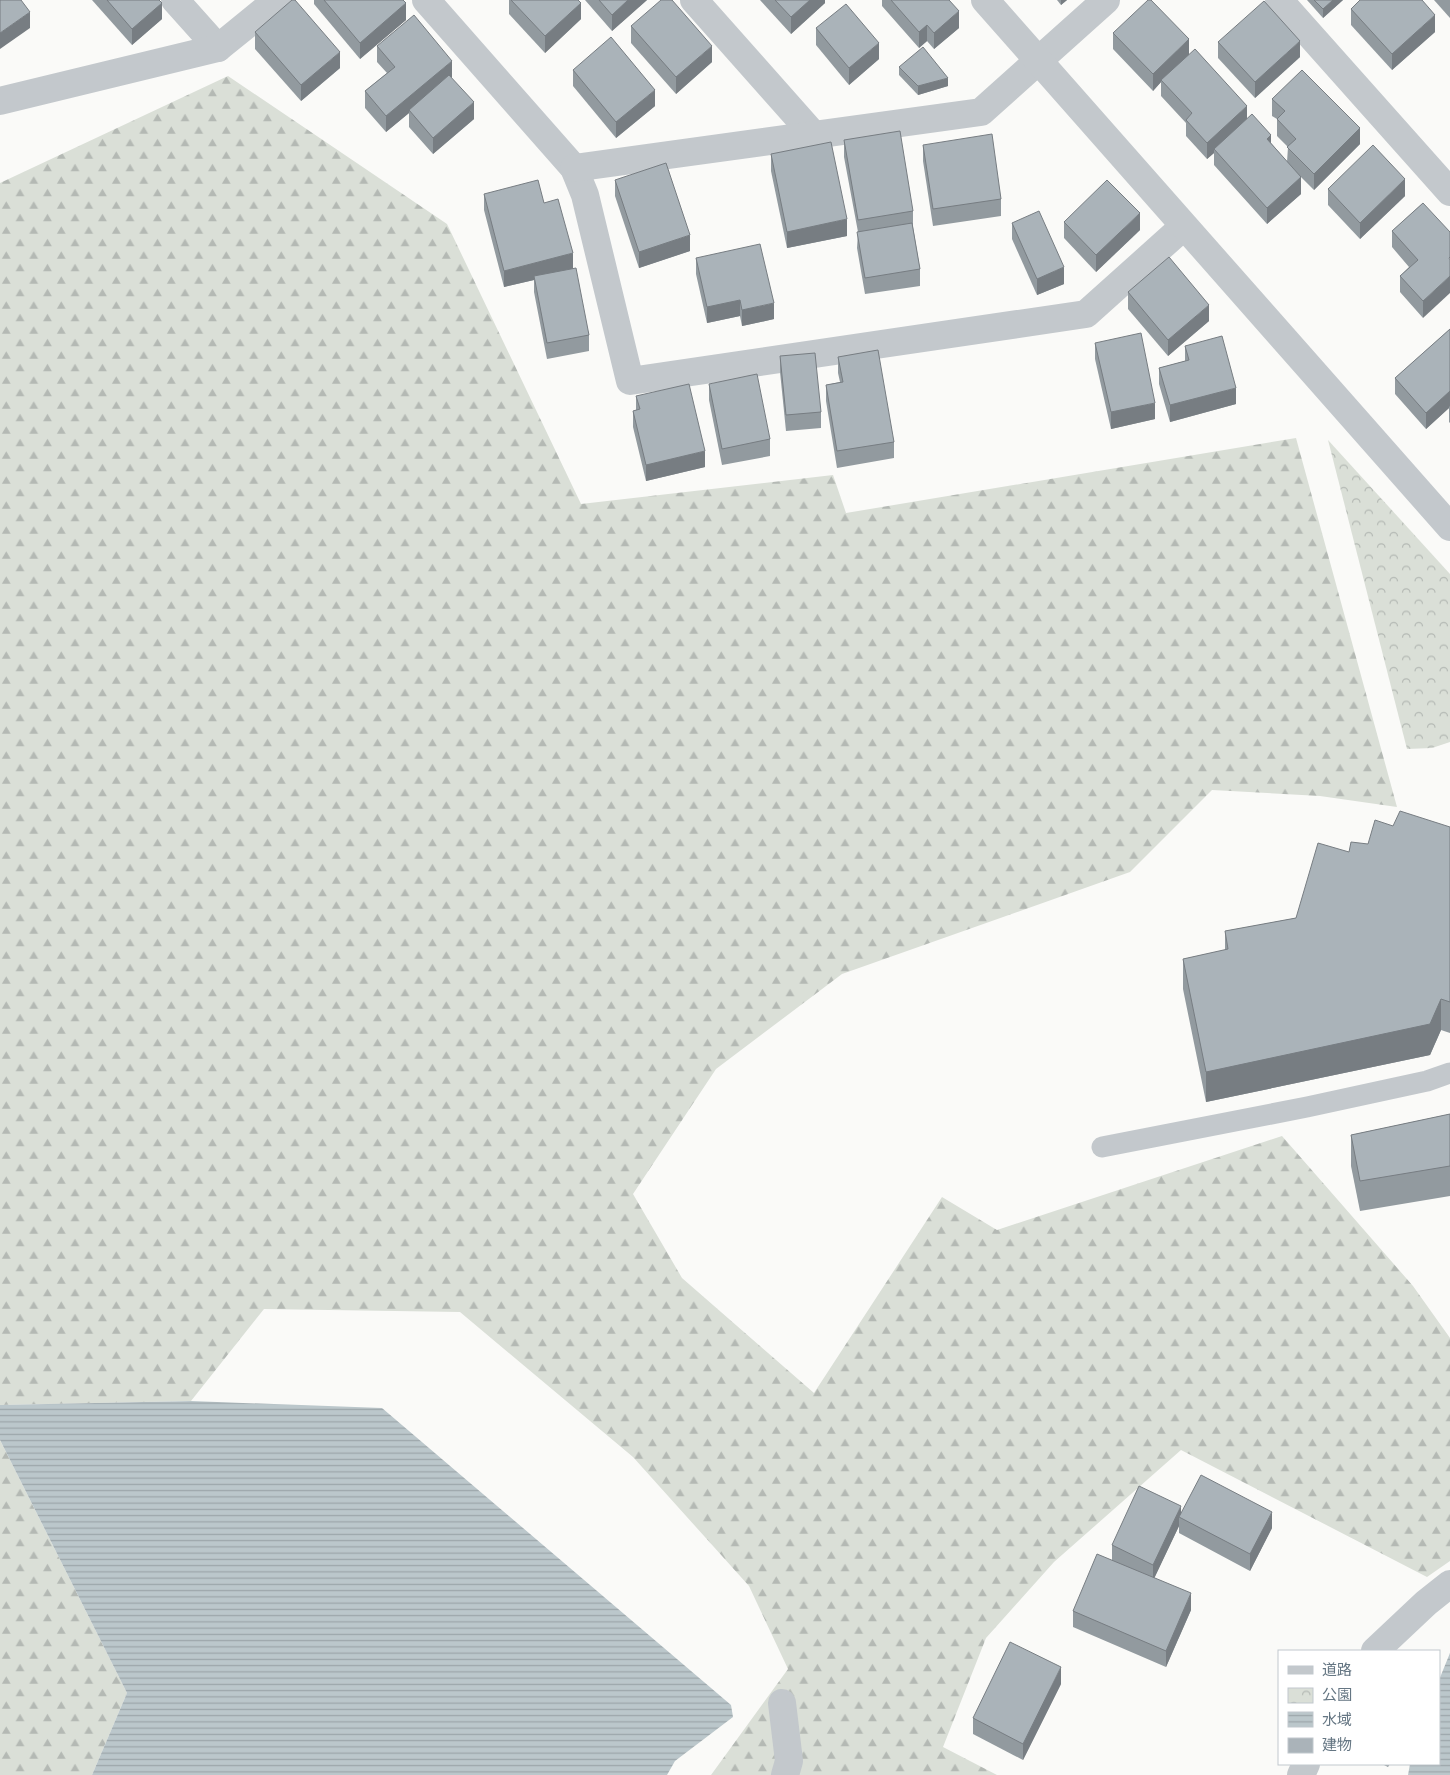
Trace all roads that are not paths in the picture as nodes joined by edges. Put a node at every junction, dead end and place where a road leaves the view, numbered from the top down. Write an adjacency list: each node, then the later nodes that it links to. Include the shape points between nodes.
1 (175, 0): 8 (street)
2 (277, 0): 8 (street)
3 (426, 0): 12 (street)
4 (694, 0): 11 (street)
5 (985, 0): 9 (street)
6 (1106, 0): 9 (street)
7 (1279, 0): 13 (street)
8 (218, 48): 10 (street)
9 (1039, 61): 11 (street, via 981,112); 14 (street)
10 (0, 101)
11 (812, 133): 12 (street)
12 (574, 168): 14 (street, via 585,195 630,382 1086,314)
13 (1450, 192)
14 (1183, 227): 15 (street)
15 (1450, 527)
16 (1450, 1073): 17 (lane, via 1307,1107)
17 (1102, 1147)
18 (1450, 1584): 19 (street, via 1426,1602)
19 (1376, 1650)
20 (782, 1703): 21 (street, via 789,1761)
21 (785, 1775)

